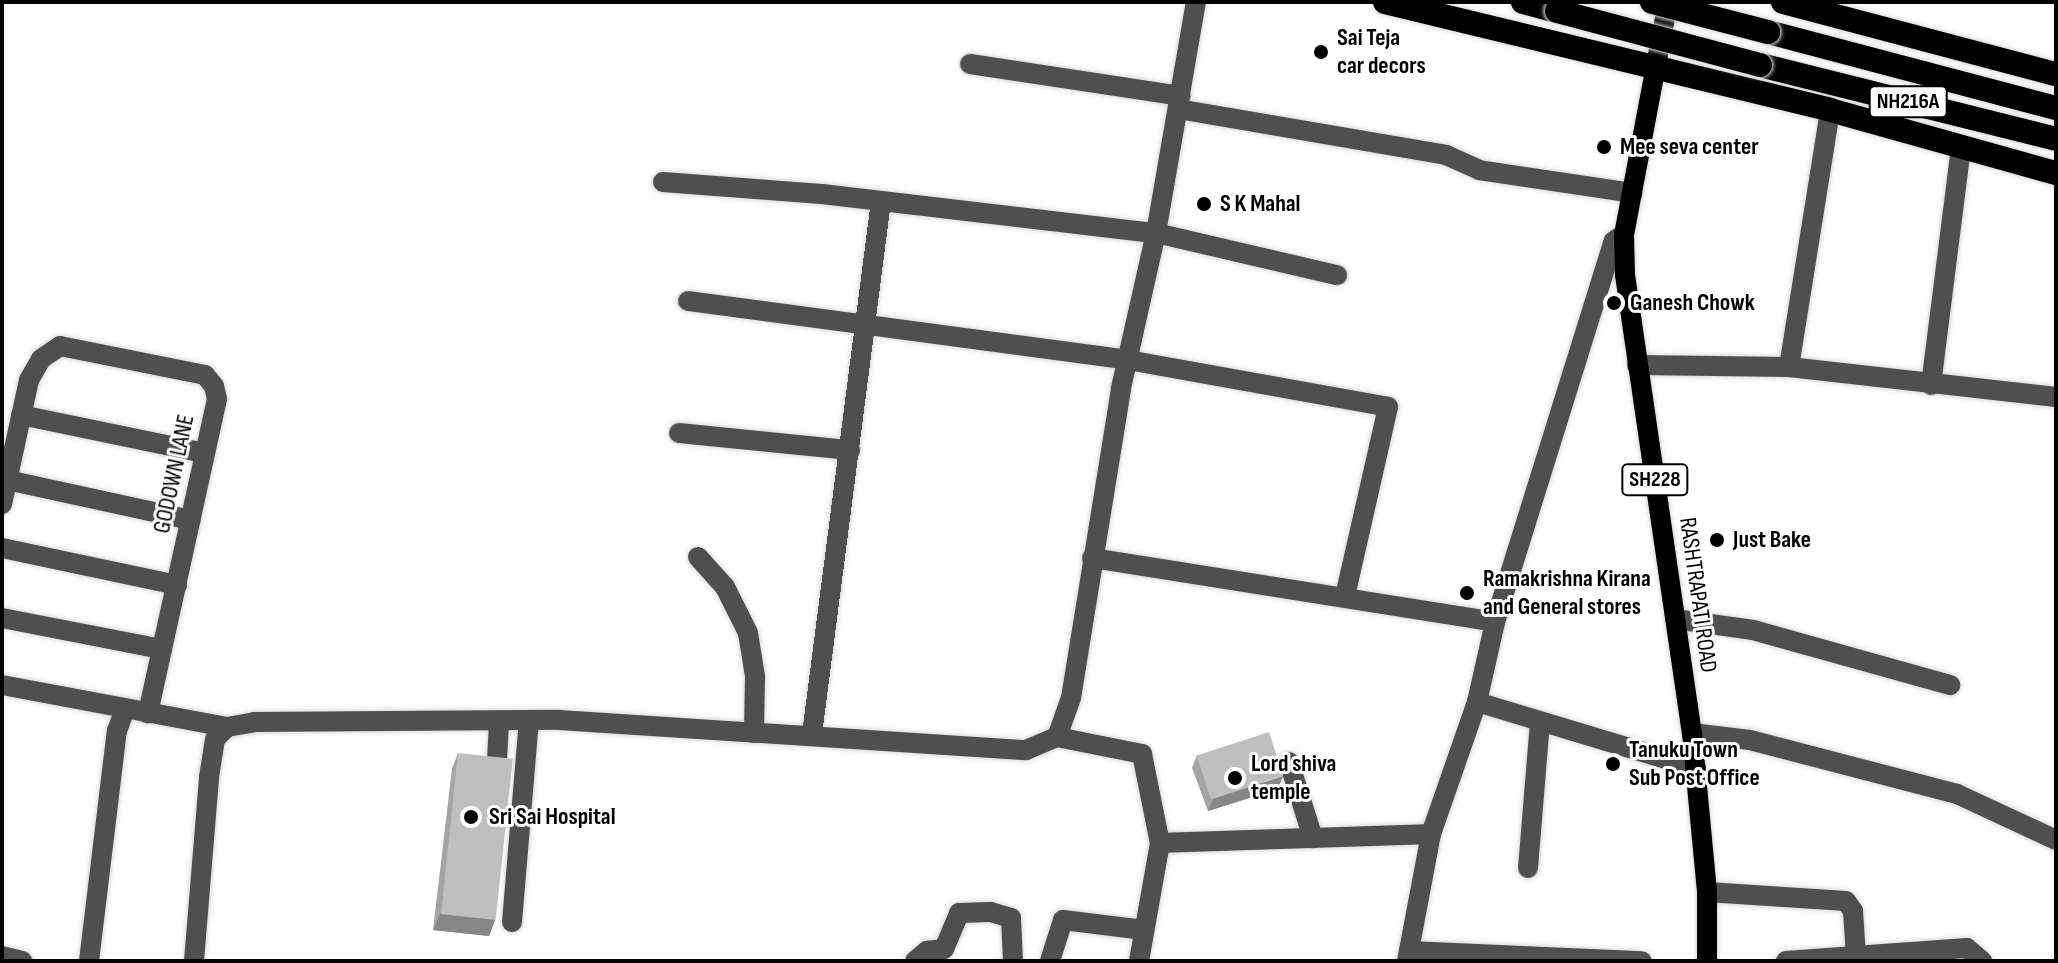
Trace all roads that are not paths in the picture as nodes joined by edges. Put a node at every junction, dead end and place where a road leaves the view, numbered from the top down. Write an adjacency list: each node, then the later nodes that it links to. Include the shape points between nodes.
1 (1196, 2): 10 (street)
2 (1385, 2): 8 (highway)
3 (1523, 2): 13 (highway, NH216A, bridge)
4 (1652, 2): 11 (highway, NH216A, bridge)
5 (1668, 2): 8 (main road, RASHTRAPATI ROAD / SH228)
6 (1783, 2): 9 (highway)
7 (970, 64): 10 (street)
8 (1655, 68): 12 (highway); 17 (main road, RASHTRAPATI ROAD / SH228)
9 (2056, 74)
10 (1180, 102): 17 (street, via 1446,155 1479,170); 19 (street)
11 (2056, 108)
12 (1830, 110): 14 (highway); 26 (street)
13 (2056, 139)
14 (1961, 147): 15 (highway); 27 (street)
15 (2056, 173)
16 (663, 182): 18 (street)
17 (1632, 193): 20 (main road, RASHTRAPATI ROAD / SH228)
18 (881, 201): 19 (street); 23 (street)
19 (1156, 233): 21 (street); 24 (street)
20 (1624, 234): 25 (main road, RASHTRAPATI ROAD / SH228); 43 (street, via 1614,241)
21 (1337, 275)
22 (688, 301): 23 (street)
23 (867, 321): 24 (street); 31 (street)
24 (1128, 360): 38 (street); 40 (street, via 1388,407)
25 (1637, 365): 26 (street); 42 (main road, RASHTRAPATI ROAD / SH228)
26 (1789, 367): 27 (street)
27 (1931, 385): 28 (street)
28 (2056, 397)
29 (21, 415): 32 (street); 32 (street, GODOWN LANE, via 29,380 41,359 60,346 205,375 217,399); 33 (street, GODOWN LANE)
30 (679, 433): 31 (street)
31 (850, 450): 56 (street)
32 (205, 453): 35 (street, GODOWN LANE)
33 (7, 480): 34 (street, GODOWN LANE); 35 (street)
34 (2, 504)
35 (191, 520): 39 (street, GODOWN LANE)
36 (2, 548): 39 (street)
37 (698, 557): 54 (street, via 725,587 748,633 755,676)
38 (1092, 558): 40 (street); 57 (street, via 1068,710)
39 (177, 585): 44 (street, GODOWN LANE)
40 (1345, 596): 43 (street)
41 (2, 618): 44 (street)
42 (1675, 619): 46 (street, via 1753,630); 55 (main road, RASHTRAPATI ROAD / SH228)
43 (1495, 622): 47 (street)
44 (162, 649): 49 (street, GODOWN LANE)
45 (2, 685): 48 (street)
46 (1950, 685)
47 (1477, 702): 52 (street); 61 (street)
48 (125, 709): 49 (street); 73 (street, via 117,731)
49 (148, 714): 53 (street)
50 (499, 721): 51 (street); 53 (street, via 254,722); 58 (street, via 487,759)
51 (529, 721): 54 (street); 58 (street)
52 (1540, 723): 60 (street); 65 (street)
53 (227, 727): 74 (street, via 215,739 209,777)
54 (754, 733): 56 (street)
55 (1692, 733): 60 (main road, RASHTRAPATI ROAD / SH228); 63 (street, via 1750,740 1957,794)
56 (812, 734): 57 (street, via 1026,750)
57 (1057, 737): 64 (street, via 1142,754)
58 (526, 762): 67 (street)
59 (1289, 762): 62 (street)
60 (1696, 768): 66 (main road, RASHTRAPATI ROAD / SH228)
61 (1431, 834): 62 (street); 70 (street)
62 (1313, 838): 64 (street)
63 (2056, 840)
64 (1160, 843): 68 (street)
65 (1528, 868)
66 (1707, 892): 71 (street, via 1846,901 1853,911); 80 (main road, RASHTRAPATI ROAD / SH228)
67 (512, 922)
68 (1144, 930): 77 (street, via 1063,920); 78 (street)
69 (2, 956): 72 (street)
70 (1408, 956): 79 (street)
71 (1856, 956): 81 (street); 82 (street, via 1967,948)
72 (22, 961)
73 (89, 961)
74 (194, 961)
75 (915, 961): 76 (street, via 927,951 944,949 959,913 991,912 1011,918)
76 (1013, 961)
77 (1050, 961)
78 (1139, 961)
79 (1642, 961)
80 (1707, 961)
81 (1786, 961)
82 (1982, 961)

